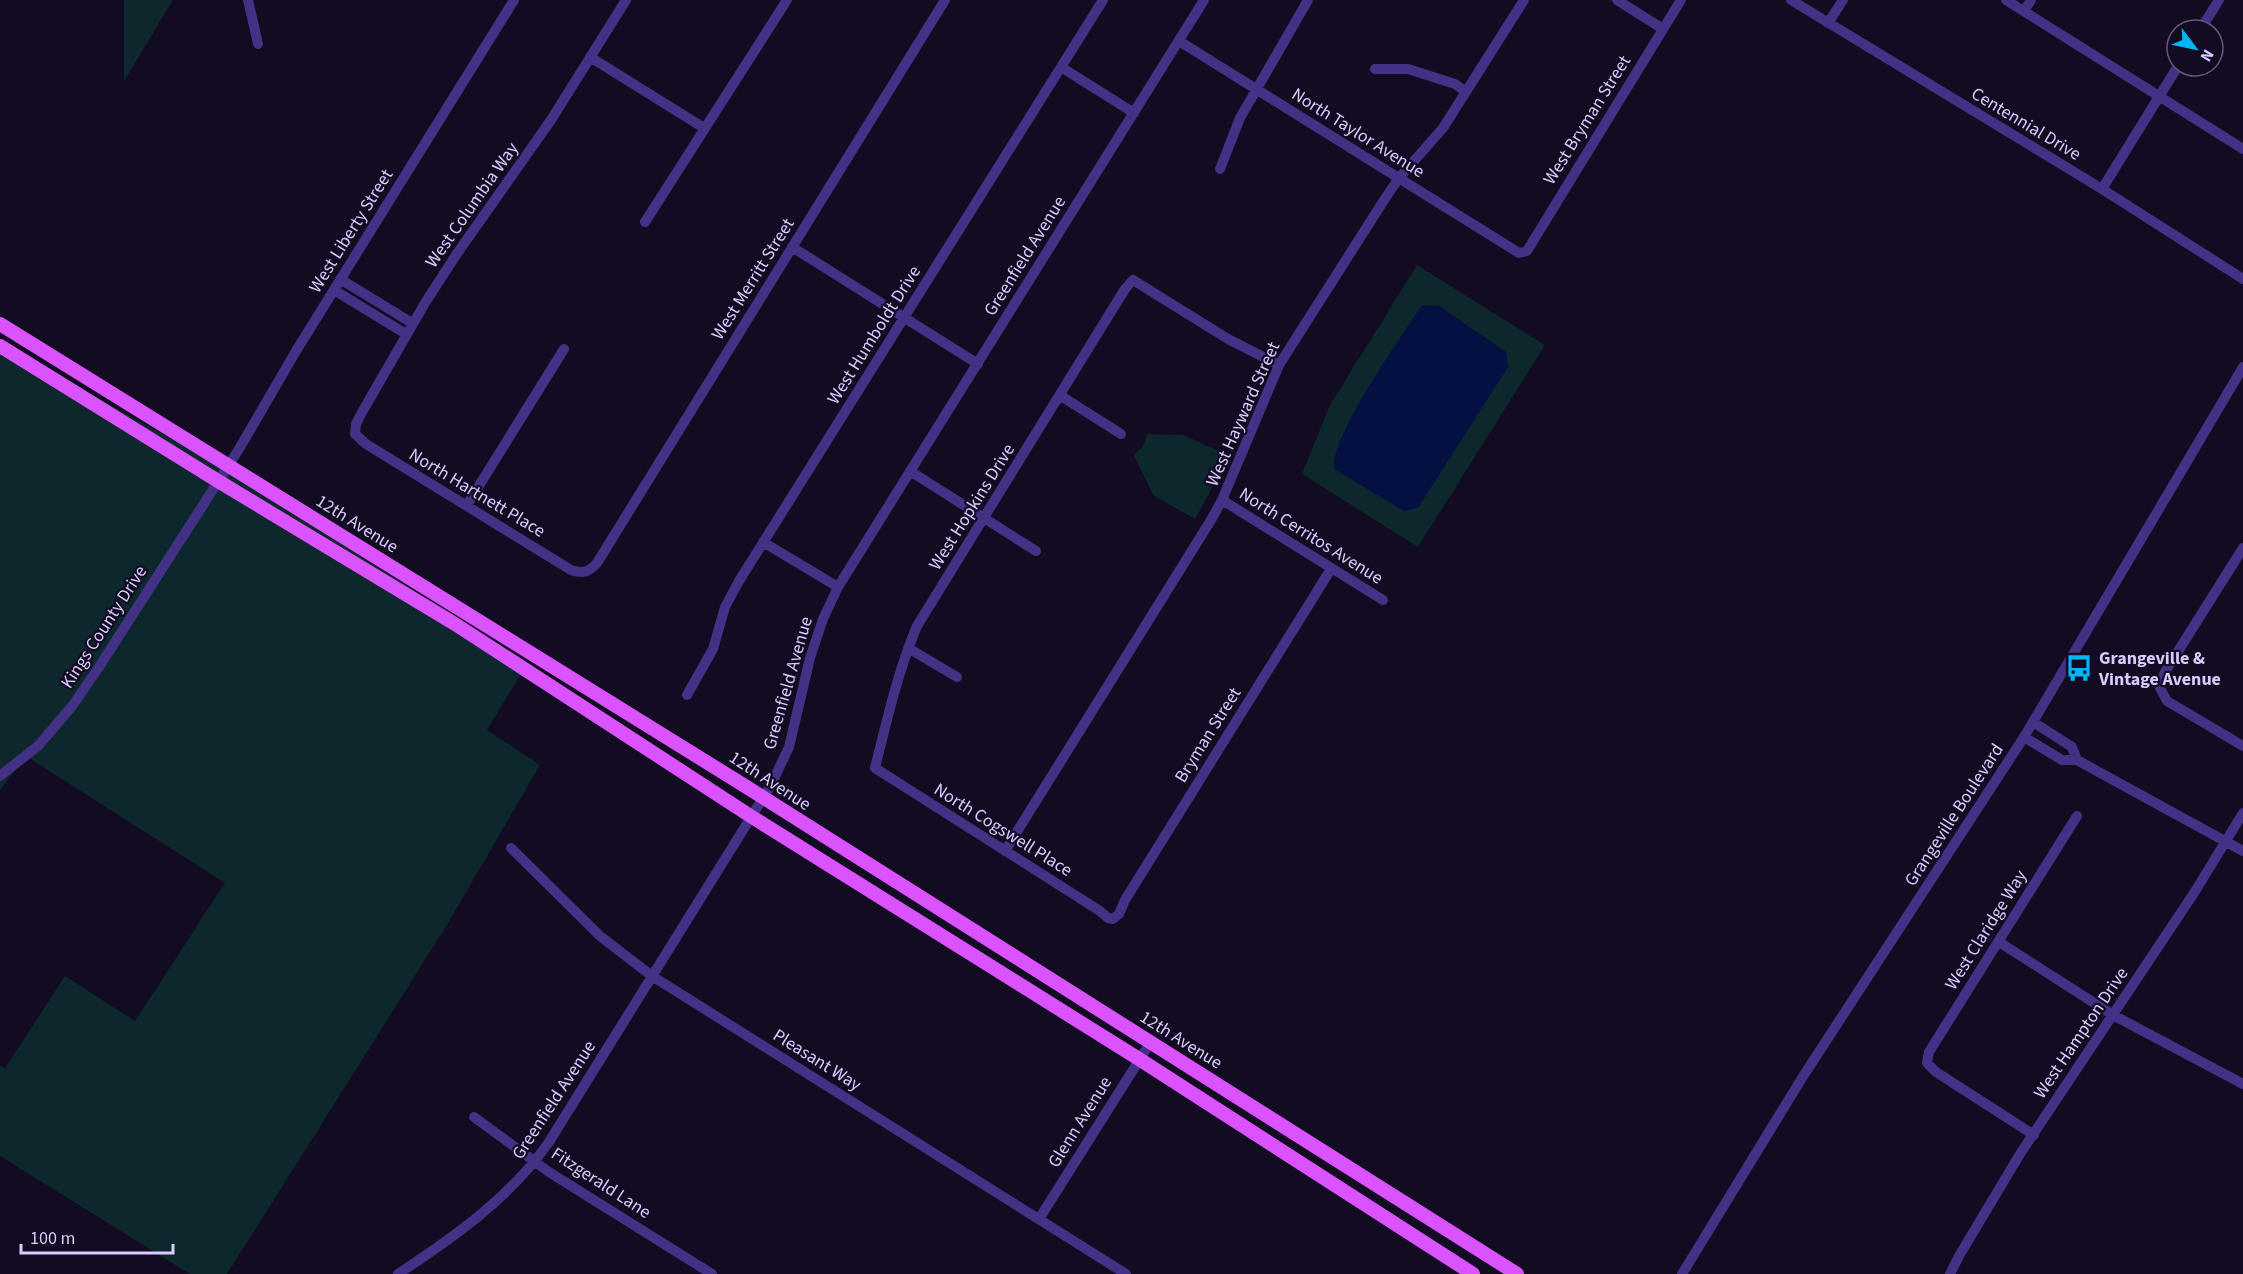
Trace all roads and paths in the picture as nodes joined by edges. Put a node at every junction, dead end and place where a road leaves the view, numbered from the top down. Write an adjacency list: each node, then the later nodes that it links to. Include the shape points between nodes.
1 (248, 0): 22 (street)
2 (514, 0): 39 (street, West Liberty Street)
3 (626, 0): 23 (street, West Columbia Way)
4 (787, 0): 31 (street)
5 (945, 0): 37 (street, West Merritt Street)
6 (1104, 0): 24 (street, West Humboldt Drive)
7 (1204, 0): 21 (street, Greenfield Avenue)
8 (1308, 0): 27 (street)
9 (1524, 0): 28 (street, West Hayward Street)
10 (1617, 0): 20 (street)
11 (1681, 0): 20 (street, West Bryman Street)
12 (1791, 0): 19 (street, Centennial Drive)
13 (1843, 0): 19 (street)
14 (2006, 0): 17 (street)
15 (2031, 0): 17 (street)
16 (2219, 0): 18 (street)
17 (2024, 11): 29 (street)
18 (2208, 18)
19 (1828, 23): 35 (street, Centennial Drive)
20 (1663, 29): 38 (street, West Bryman Street, via 1527,251)
21 (1179, 41): 27 (street, North Taylor Avenue); 30 (street, Greenfield Avenue)
22 (258, 44)
23 (590, 57): 31 (street); 43 (street, West Columbia Way)
24 (1061, 67): 30 (street); 42 (street, West Humboldt Drive)
25 (1375, 69): 28 (street, via 1408,69 1455,84)
26 (2170, 78): 29 (street)
27 (1257, 89): 33 (street, via 1240,118); 34 (street, North Taylor Avenue)
28 (1466, 92): 34 (street, West Hayward Street, via 1443,128)
29 (2159, 96): 32 (street); 35 (street)
30 (1134, 113): 48 (street, Greenfield Avenue)
31 (704, 128): 36 (street)
32 (2243, 149)
33 (1220, 169)
34 (1399, 178): 38 (street, North Taylor Avenue); 49 (street, West Hayward Street)
35 (2102, 189): 40 (street, Centennial Drive)
36 (645, 222)
37 (792, 248): 42 (street); 64 (street, West Merritt Street, via 597,563)
38 (1519, 253)
39 (340, 279): 41 (street, West Liberty Street); 43 (street)
40 (2243, 279)
41 (334, 290): 45 (street); 54 (street, West Liberty Street)
42 (904, 317): 48 (street); 60 (street, West Humboldt Drive)
43 (412, 323): 45 (street, West Columbia Way)
44 (0, 324): 54 (main road, 12th Avenue)
45 (406, 334): 52 (street, West Columbia Way, via 361,414)
46 (0, 346): 56 (main road, 12th Avenue)
47 (564, 350): 58 (street)
48 (978, 364): 55 (street, Greenfield Avenue)
49 (1279, 365): 51 (street, West Hopkins Drive, via 1228,339 1133,280); 57 (street, West Hayward Street)
50 (2243, 367): 70 (street, Grangeville Boulevard)
51 (1061, 396): 53 (street); 59 (street, West Hopkins Drive)
52 (355, 434): 58 (street, North Hartnett Place)
53 (1121, 434)
54 (228, 466): 56 (street, West Liberty Street); 76 (main road, 12th Avenue)
55 (910, 471): 59 (street); 65 (street, Greenfield Avenue)
56 (218, 482): 75 (street, Kings County Drive, via 73,705 39,745); 79 (main road, 12th Avenue, via 455,624)
57 (1222, 500): 63 (street, North Cerritos Avenue); 82 (street, West Hayward Street)
58 (467, 505): 64 (street, North Hartnett Place, via 571,570)
59 (985, 518): 62 (street); 67 (street, West Hopkins Drive, via 917,626)
60 (763, 542): 65 (street); 69 (street, West Humboldt Drive, via 725,607 713,649)
61 (2243, 548): 72 (street, via 2158,686 2167,701)
62 (1036, 552)
63 (1331, 569): 66 (street, North Cerritos Avenue); 84 (street, Bryman Street)
64 (585, 573)
65 (838, 587): 76 (street, Greenfield Avenue, via 810,658 789,747)
66 (1383, 600)
67 (908, 648): 68 (street); 74 (street, West Hopkins Drive)
68 (957, 677)
69 (687, 695)
70 (2033, 722): 71 (street, Grangeville Boulevard); 73 (street, via 2072,747)
71 (2024, 737): 73 (street, via 2061,760); 100 (street, Grangeville Boulevard, via 1802,1078)
72 (2243, 746)
73 (2077, 760): 80 (street)
74 (875, 768): 82 (street, North Cogswell Place)
75 (0, 776)
76 (764, 798): 79 (street, Greenfield Avenue); 88 (main road, 12th Avenue)
77 (2243, 813): 80 (street, West Hampton Drive)
78 (2077, 816): 85 (street, West Claridge Way)
79 (752, 817): 86 (street, Greenfield Avenue); 89 (main road, 12th Avenue)
80 (2226, 841): 83 (street); 87 (street, West Hampton Drive)
81 (511, 848): 86 (street, Pleasant Way, via 600,936)
82 (1005, 851): 84 (street, North Cogswell Place)
83 (2243, 851)
84 (1113, 919)
85 (1999, 942): 87 (street); 92 (street, West Claridge Way, via 1929,1052 1927,1064)
86 (651, 976): 93 (street, Greenfield Avenue); 94 (street, Pleasant Way)
87 (2113, 1015): 90 (street); 92 (street, West Hampton Drive)
88 (1150, 1043): 89 (street, Glenn Avenue); 99 (main road, 12th Avenue)
89 (1139, 1059): 94 (street, Glenn Avenue); 98 (main road, 12th Avenue)
90 (2243, 1084)
91 (474, 1117): 93 (street, Fitzgerald Lane)
92 (2034, 1135): 101 (street, West Hampton Drive)
93 (536, 1161): 95 (street, Greenfield Avenue, via 478,1218); 96 (street, Fitzgerald Lane)
94 (1039, 1219): 97 (street, Pleasant Way)
95 (398, 1274)
96 (712, 1274)
97 (1126, 1274)
98 (1473, 1274)
99 (1517, 1274)
100 (1682, 1274)
101 (1950, 1274)

